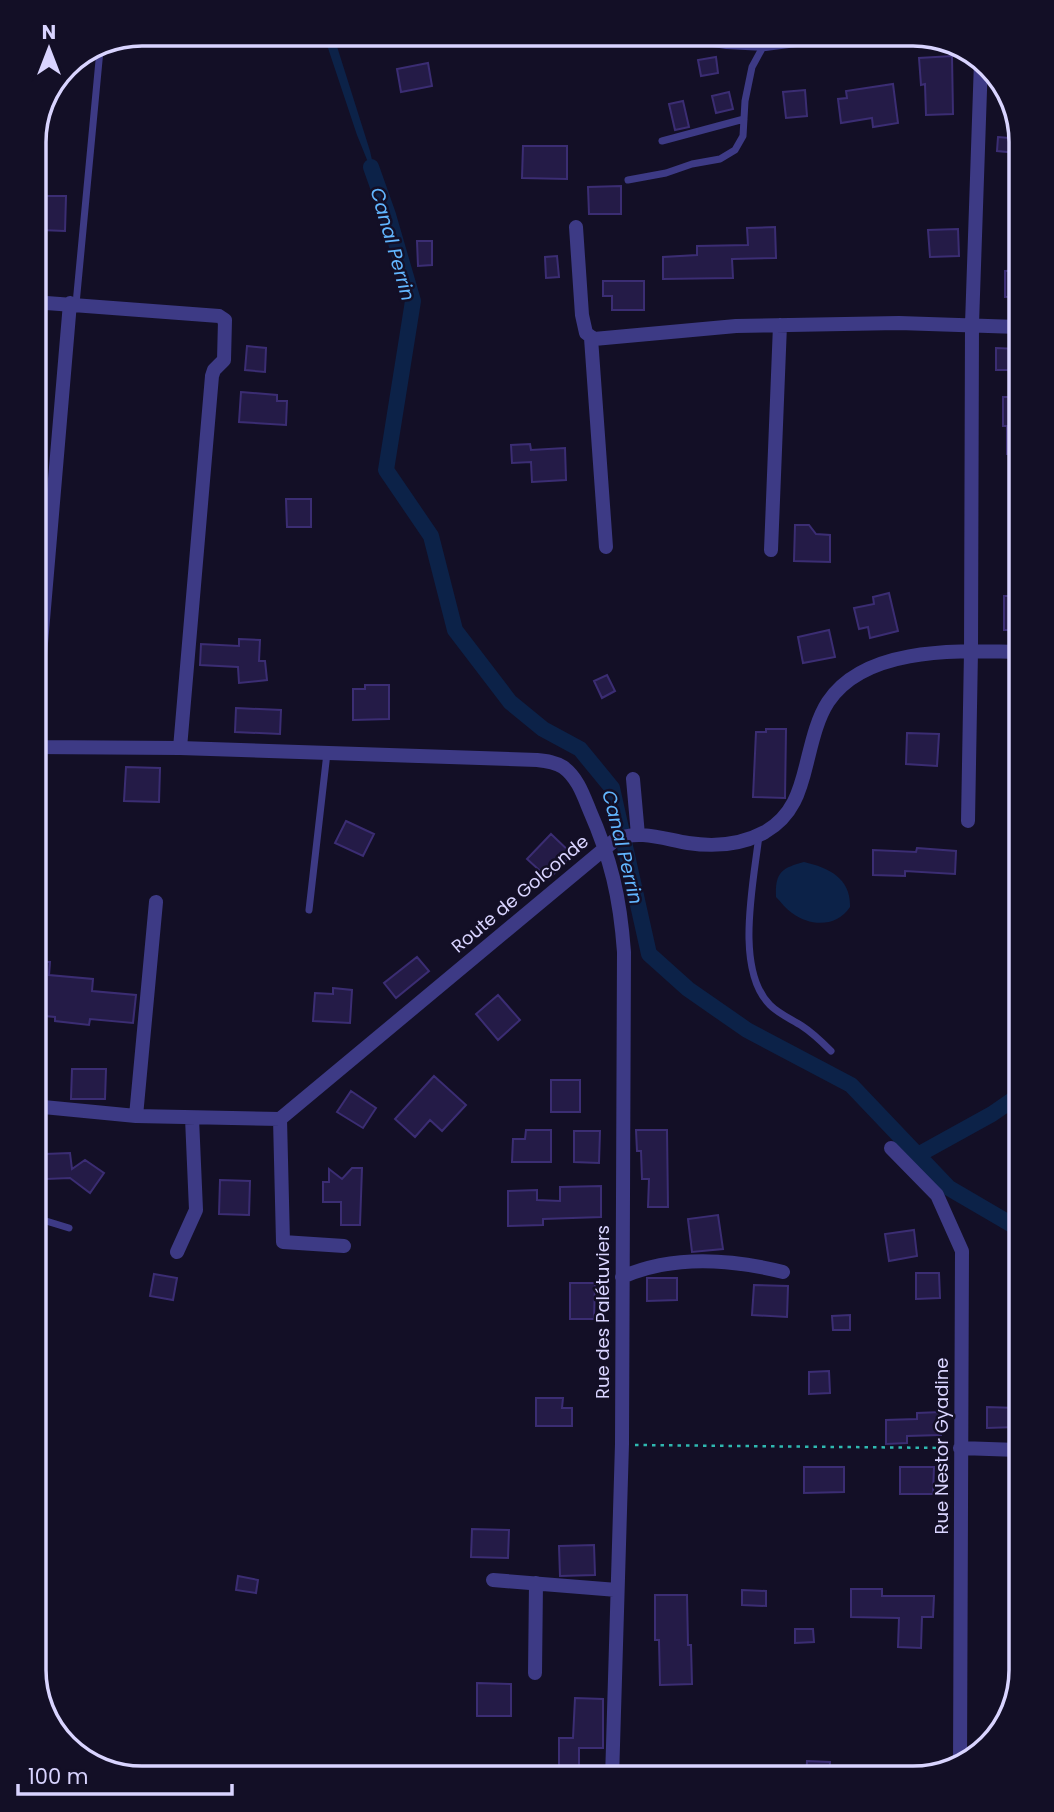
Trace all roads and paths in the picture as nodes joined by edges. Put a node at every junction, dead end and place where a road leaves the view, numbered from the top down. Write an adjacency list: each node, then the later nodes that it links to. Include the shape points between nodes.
1 (764, 46): 4 (lane, via 752,67)
2 (99, 56): 9 (lane)
3 (981, 74): 10 (street)
4 (744, 119): 5 (lane); 6 (lane, via 740,145 728,156)
5 (662, 141)
6 (628, 180)
7 (576, 227): 13 (street, via 582,315)
8 (46, 303): 9 (street)
9 (74, 304): 16 (street); 20 (street, via 225,320 223,361 213,372)
10 (972, 324): 11 (street); 12 (street); 17 (street)
11 (780, 325): 13 (street); 15 (street)
12 (1009, 326)
13 (591, 338): 14 (street)
14 (606, 547)
15 (771, 550)
16 (46, 600)
17 (971, 651): 18 (street, Route de Golconde); 23 (street); 25 (street, Route de Golconde, via 894,659 851,678 827,702 788,814)
18 (1009, 652)
19 (46, 747): 20 (street, Rue des Palétuviers)
20 (180, 748): 21 (street, Rue des Palétuviers)
21 (327, 752): 26 (street, Rue des Palétuviers, via 555,763 576,781); 28 (lane)
22 (633, 779): 24 (street)
23 (968, 821)
24 (638, 835): 25 (street, Route de Golconde, via 712,845); 26 (street, Route de Golconde, via 621,837)
25 (760, 835): 29 (lane, via 750,922 755,978 771,1005)
26 (606, 847): 33 (street, Route de Golconde); 40 (street, Rue des Palétuviers, via 624,952)
27 (156, 902): 31 (street)
28 (309, 910)
29 (831, 1051)
30 (46, 1108): 31 (street)
31 (136, 1116): 32 (street)
32 (192, 1118): 33 (street); 38 (street, via 196,1210)
33 (280, 1119): 37 (street, via 283,1242)
34 (891, 1149): 42 (street, Rue Nestor Gyadine, via 937,1195 962,1251)
35 (46, 1221): 36 (lane)
36 (69, 1228)
37 (344, 1246)
38 (177, 1252)
39 (783, 1272): 40 (street, via 715,1261 643,1267)
40 (622, 1277): 41 (street, Rue des Palétuviers)
41 (622, 1444): 42 (path); 46 (street, Rue des Palétuviers)
42 (960, 1448): 43 (street); 48 (street, Rue Nestor Gyadine)
43 (1009, 1450)
44 (493, 1580): 45 (street)
45 (536, 1583): 46 (street); 47 (street)
46 (617, 1590): 49 (street, Rue des Palétuviers)
47 (535, 1673)
48 (960, 1754)
49 (611, 1766)

